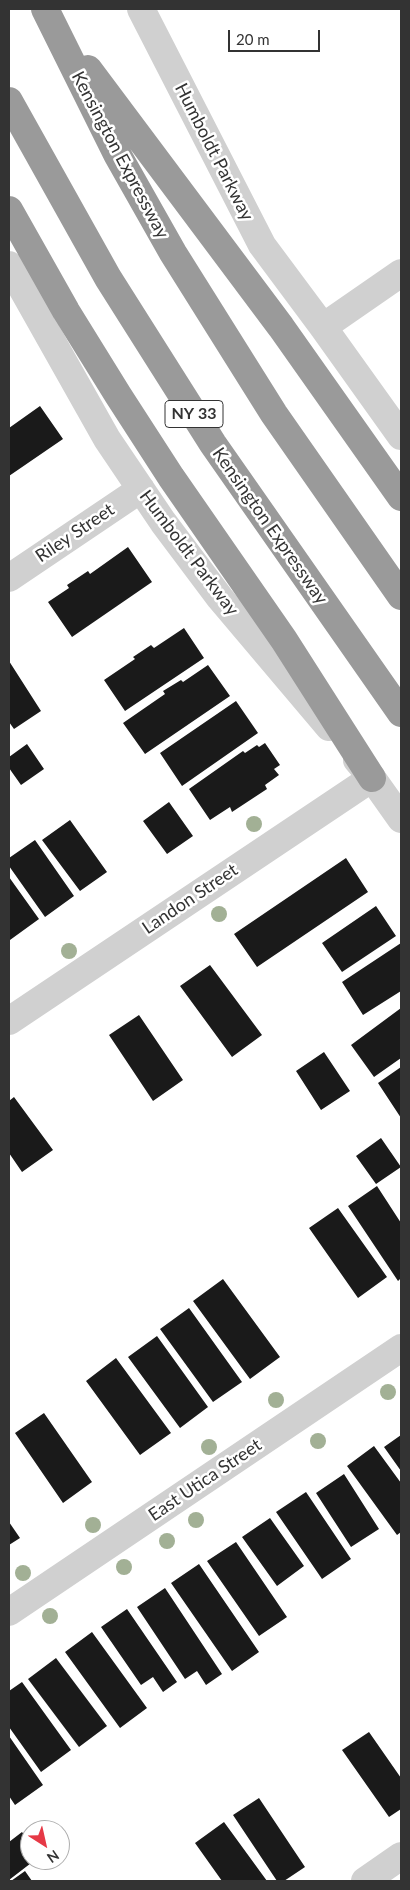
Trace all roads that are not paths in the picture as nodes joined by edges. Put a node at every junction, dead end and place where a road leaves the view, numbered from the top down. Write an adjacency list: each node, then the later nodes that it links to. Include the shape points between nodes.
1 (141, 9): 7 (street, Humboldt Parkway, via 262,245)
2 (47, 13): 10 (highway, via 281,327); 12 (highway, Kensington Expressway, via 117,154 173,253 274,414)
3 (9, 101): 13 (highway, Kensington Expressway / NY 33, via 108,278 213,444)
4 (9, 210): 14 (highway, via 118,395 284,640)
5 (9, 265): 9 (street, Humboldt Parkway, via 107,439)
6 (401, 273): 7 (street)
7 (323, 327): 8 (street, Humboldt Parkway)
8 (401, 436)
9 (141, 489): 11 (street, Riley Street); 14 (street, Humboldt Parkway, via 209,585)
10 (401, 498)
11 (9, 578)
12 (401, 596)
13 (401, 713)
14 (372, 778): 15 (street, Humboldt Parkway); 16 (street, Landon Street)
15 (401, 819)
16 (9, 1021)
17 (401, 1348): 18 (street, East Utica Street)
18 (9, 1612)
19 (401, 1856): 20 (street)
20 (364, 1881)

